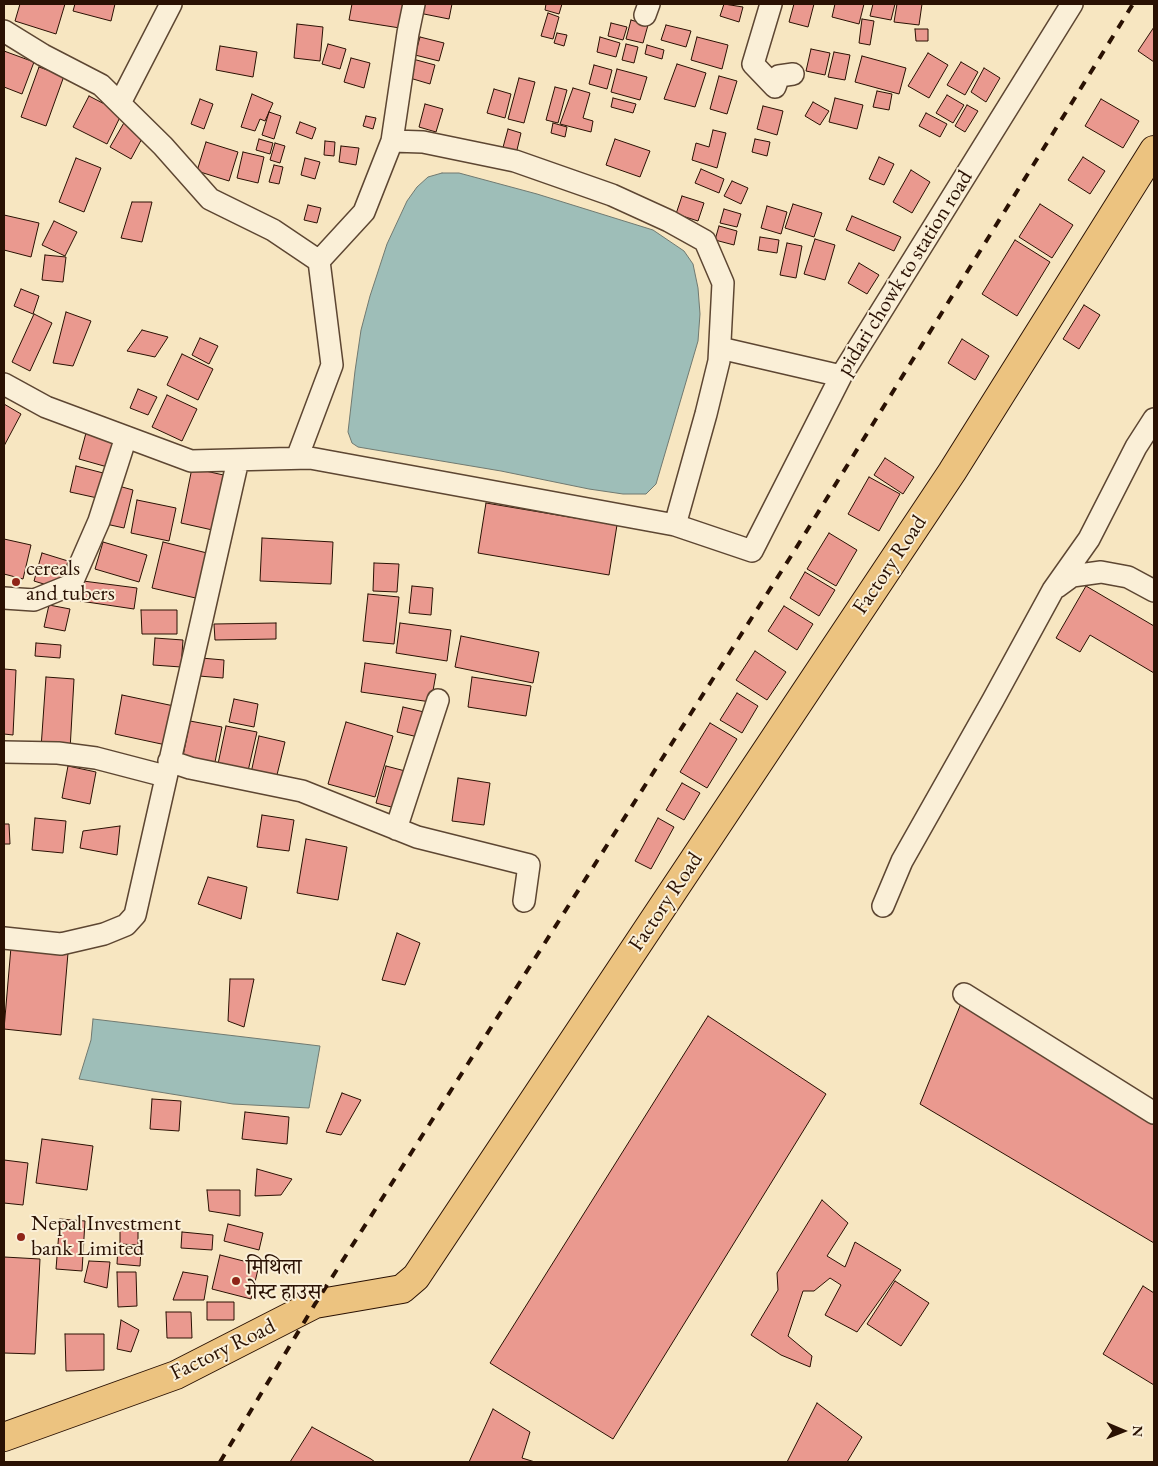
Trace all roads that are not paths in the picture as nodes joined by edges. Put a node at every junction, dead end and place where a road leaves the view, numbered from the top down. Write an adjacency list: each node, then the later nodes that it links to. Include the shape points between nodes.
1 (171, 4): 7 (street)
2 (414, 4): 8 (street)
3 (771, 4): 6 (street, via 753,64 775,87 779,76)
4 (1072, 4): 12 (street, pidari chowk to station road)
5 (4, 31): 7 (street, via 101,85)
6 (793, 74)
7 (120, 103): 10 (street, via 210,199 273,230)
8 (392, 141): 10 (street, via 364,212); 11 (street, via 423,142 515,160 612,195 706,241 723,283)
9 (1154, 150): 31 (main road, Factory Road, via 947,480 416,1277 402,1289 315,1304 176,1375)
10 (319, 261): 16 (street, via 332,365)
11 (720, 348): 12 (street); 18 (street, via 706,414)
12 (841, 376): 18 (street, pidari chowk to station road, via 752,551)
13 (4, 384): 15 (street, via 46,406)
14 (1154, 419): 19 (street, via 1089,539)
15 (126, 437): 17 (street, via 191,461); 21 (street, via 99,521 71,585 34,600)
16 (297, 458): 17 (street); 18 (street)
17 (238, 460): 24 (street)
18 (675, 525)
19 (1053, 590): 20 (street, via 1072,576 1102,572 1128,577); 27 (street, via 902,861)
20 (1154, 591)
21 (4, 598)
22 (438, 700): 25 (street)
23 (4, 752): 24 (street, via 58,753)
24 (167, 769): 25 (street, via 190,768 302,791); 28 (street, via 135,915 126,925 61,944)
25 (396, 829): 26 (street, via 529,865)
26 (524, 901)
27 (883, 906)
28 (4, 938)
29 (964, 994): 30 (street)
30 (1154, 1114)
31 (4, 1437)

